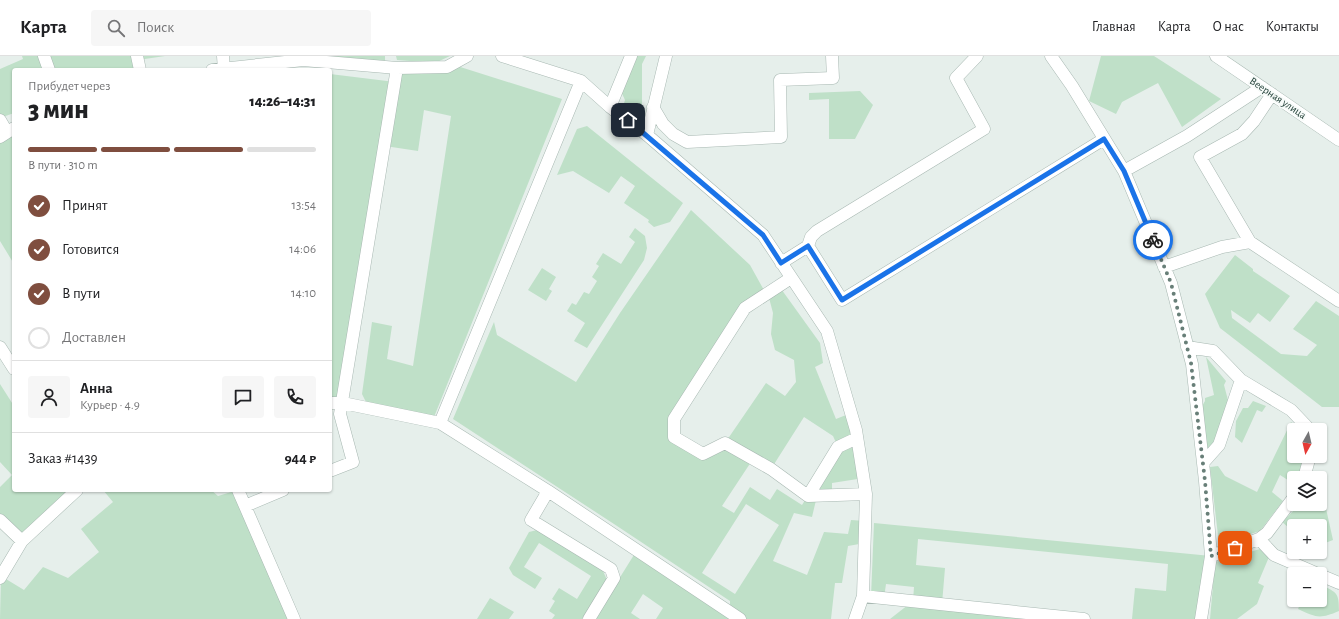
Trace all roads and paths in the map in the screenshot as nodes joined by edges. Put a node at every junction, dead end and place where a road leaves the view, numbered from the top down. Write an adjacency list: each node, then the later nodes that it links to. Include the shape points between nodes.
1 (44, 56): 13 (street)
2 (137, 56): 14 (street)
3 (466, 56): 15 (street, via 447,67)
4 (502, 56): 16 (street)
5 (631, 56): 19 (street)
6 (666, 56): 20 (street)
7 (832, 56): 20 (street, via 833,78 780,80 781,137 687,142 663,124)
8 (977, 56): 28 (street, via 956,78 984,129 818,232 811,237)
9 (1051, 56): 24 (street)
10 (1216, 56): 17 (street, Веерная улица)
11 (303, 58): 12 (street); 15 (street)
12 (224, 65)
13 (48, 68)
14 (140, 68)
15 (397, 68): 38 (street)
16 (581, 81): 19 (street); 39 (street)
17 (1262, 87): 18 (street, Веерная улица); 26 (street, via 1187,136)
18 (1272, 94): 25 (street, Веерная улица); 27 (street, via 1242,134 1200,157)
19 (610, 107): 23 (street)
20 (653, 107): 23 (street)
21 (0, 120): 22 (street)
22 (7, 132)
23 (647, 135): 29 (street, via 763,235)
24 (1104, 139): 26 (street); 28 (street, via 842,300)
25 (1339, 140)
26 (1124, 171): 30 (street)
27 (1250, 242): 30 (street, via 1222,246); 32 (street)
28 (808, 246): 29 (street)
29 (781, 263): 31 (street)
30 (1164, 267): 34 (street, via 1171,283)
31 (791, 278): 41 (street, via 827,331); 49 (street, via 745,308 674,420 674,437 703,454 725,443)
32 (1339, 301)
33 (0, 347): 35 (street)
34 (1187, 347): 36 (street, via 1213,351); 42 (street, via 1192,364)
35 (12, 366)
36 (1241, 380): 40 (street, via 1290,410); 42 (street, via 1219,445)
37 (332, 403): 38 (street)
38 (343, 403): 39 (street); 43 (street, via 340,414 353,462)
39 (440, 423): 44 (street)
40 (1303, 423)
41 (857, 438): 48 (street); 49 (street, via 838,447)
42 (1203, 463): 55 (street)
43 (332, 470)
44 (548, 491): 62 (street, via 532,520 611,569 614,578); 63 (street)
45 (75, 492): 54 (street)
46 (239, 492): 50 (street)
47 (278, 492): 50 (street)
48 (866, 494): 49 (street); 60 (street)
49 (808, 496)
50 (244, 506): 61 (street)
51 (1287, 506): 53 (street, via 1267,533)
52 (0, 520): 54 (street)
53 (1259, 539): 55 (street); 56 (street, via 1274,555)
54 (22, 541): 57 (street)
55 (1211, 556): 66 (street)
56 (1302, 567)
57 (0, 578)
58 (1327, 578): 59 (street)
59 (1339, 583)
60 (863, 596): 64 (street); 65 (street)
61 (294, 619)
62 (589, 619)
63 (740, 619)
64 (855, 619)
65 (1084, 619)
66 (1201, 619)

